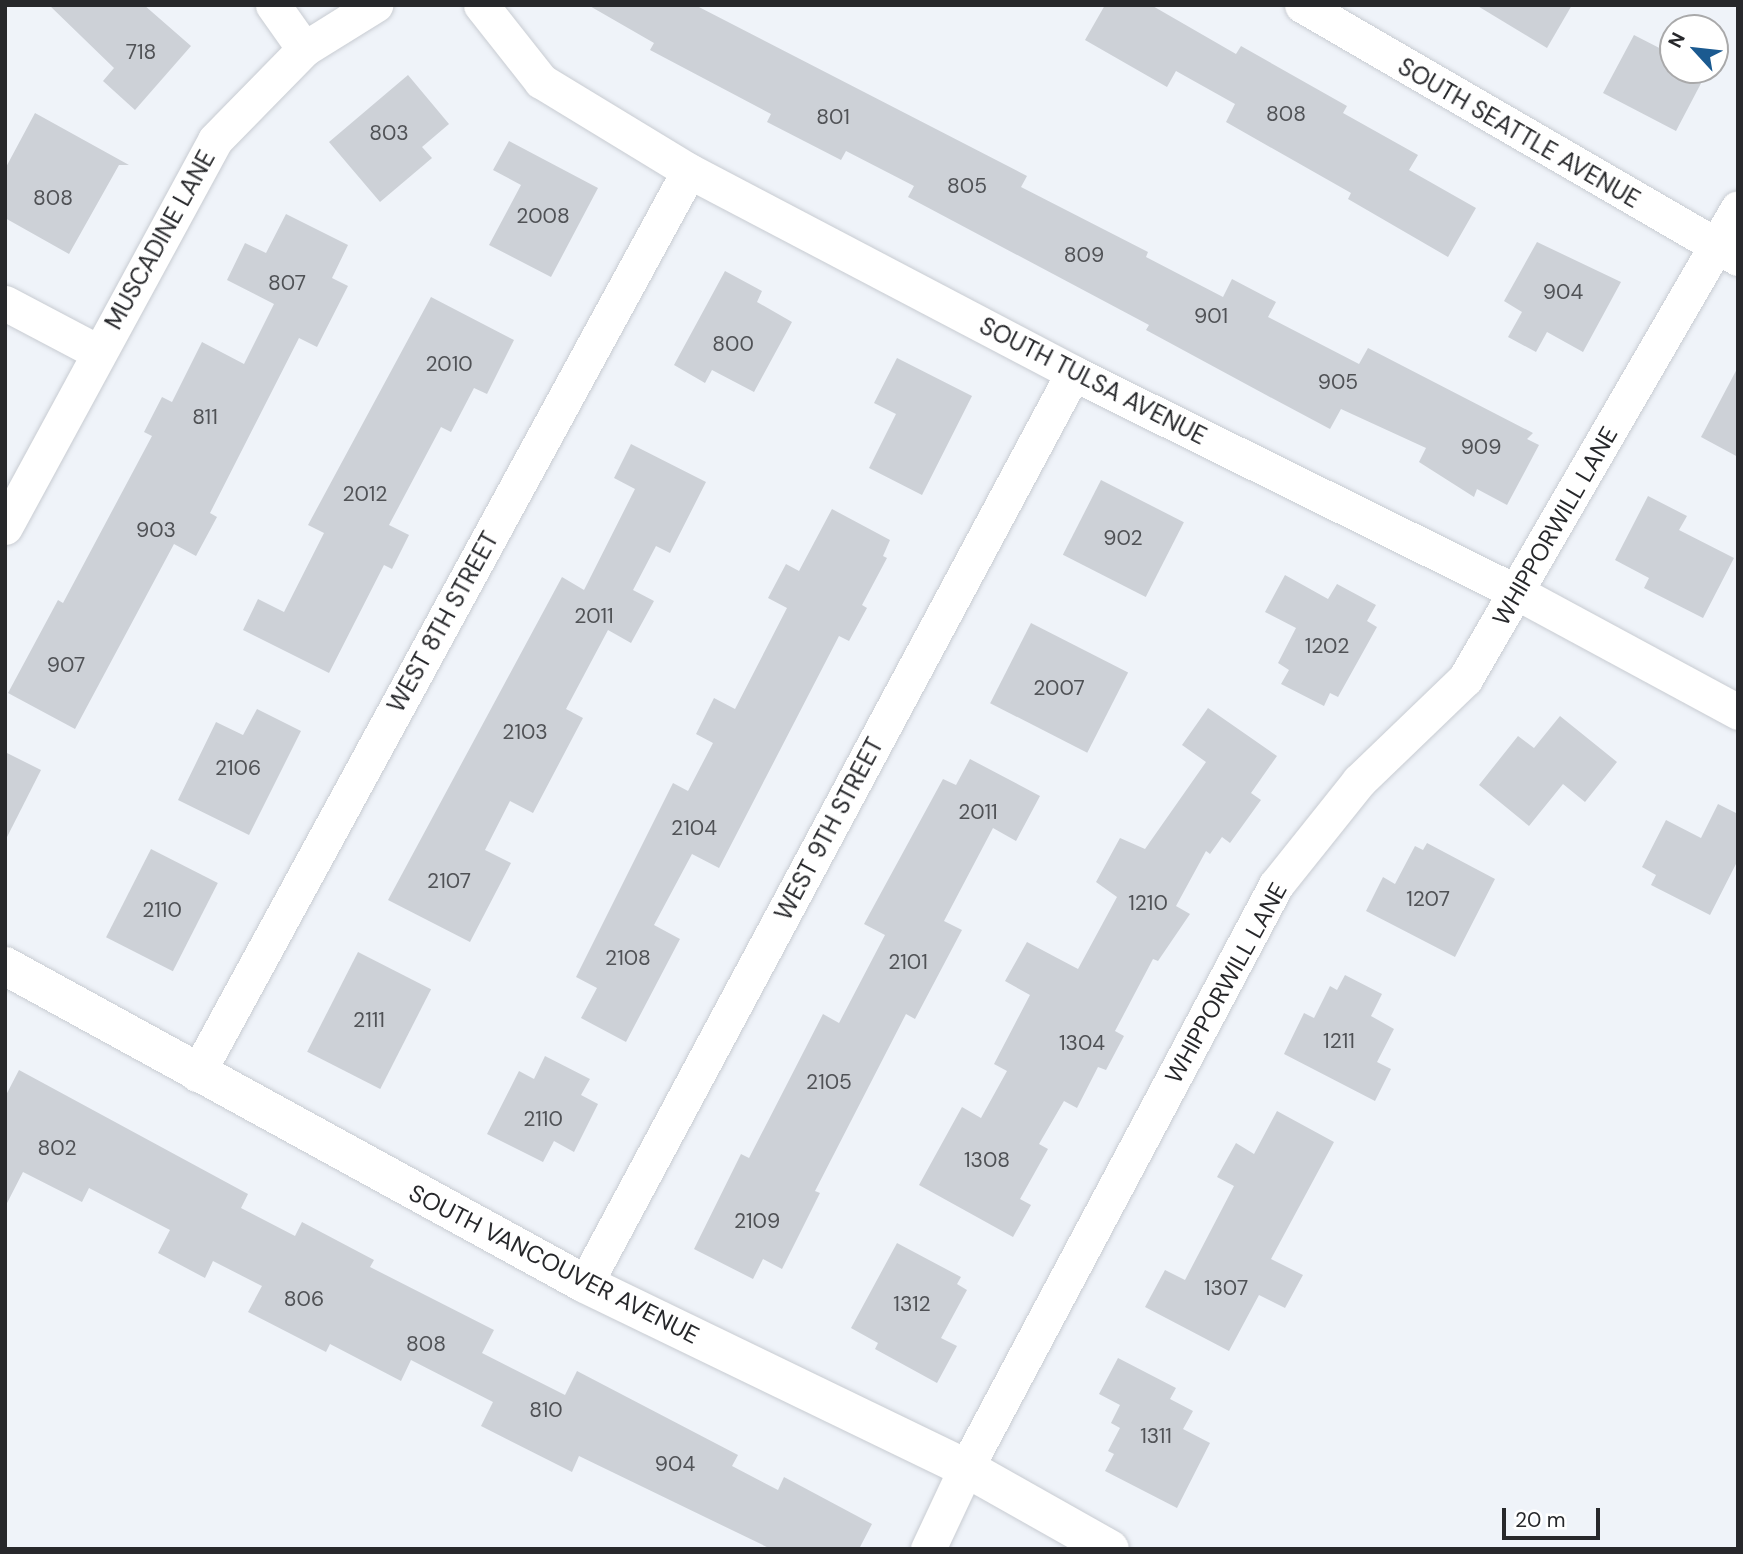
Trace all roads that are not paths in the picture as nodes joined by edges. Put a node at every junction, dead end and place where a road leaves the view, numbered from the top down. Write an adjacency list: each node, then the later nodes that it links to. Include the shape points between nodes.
1 (273, 5): 5 (street)
2 (375, 5): 5 (street, MUSCADINE LANE)
3 (481, 5): 6 (street, SOUTH TULSA AVENUE, via 541,81)
4 (1302, 5): 8 (street, SOUTH SEATTLE AVENUE)
5 (304, 49): 10 (street, MUSCADINE LANE, via 215,140)
6 (689, 171): 11 (street, SOUTH TULSA AVENUE); 16 (street, WEST 8TH STREET)
7 (1738, 208): 8 (street, WHIPPORWILL LANE)
8 (1726, 253): 13 (street, WHIPPORWILL LANE)
9 (5, 303): 10 (street)
10 (98, 352): 12 (street, MUSCADINE LANE)
11 (1073, 373): 13 (street, SOUTH TULSA AVENUE); 17 (street, WEST 9TH STREET)
12 (5, 527)
13 (1518, 593): 14 (street, SOUTH TULSA AVENUE); 18 (street, WHIPPORWILL LANE, via 1465,679 1359,781 1276,885)
14 (1738, 712)
15 (6, 967): 16 (street, SOUTH VANCOUVER AVENUE)
16 (197, 1074): 17 (street, SOUTH VANCOUVER AVENUE)
17 (585, 1284): 18 (street, SOUTH VANCOUVER AVENUE)
18 (966, 1468): 19 (street, WHIPPORWILL LANE); 20 (street, SOUTH VANCOUVER AVENUE)
19 (928, 1549)
20 (1110, 1549)

